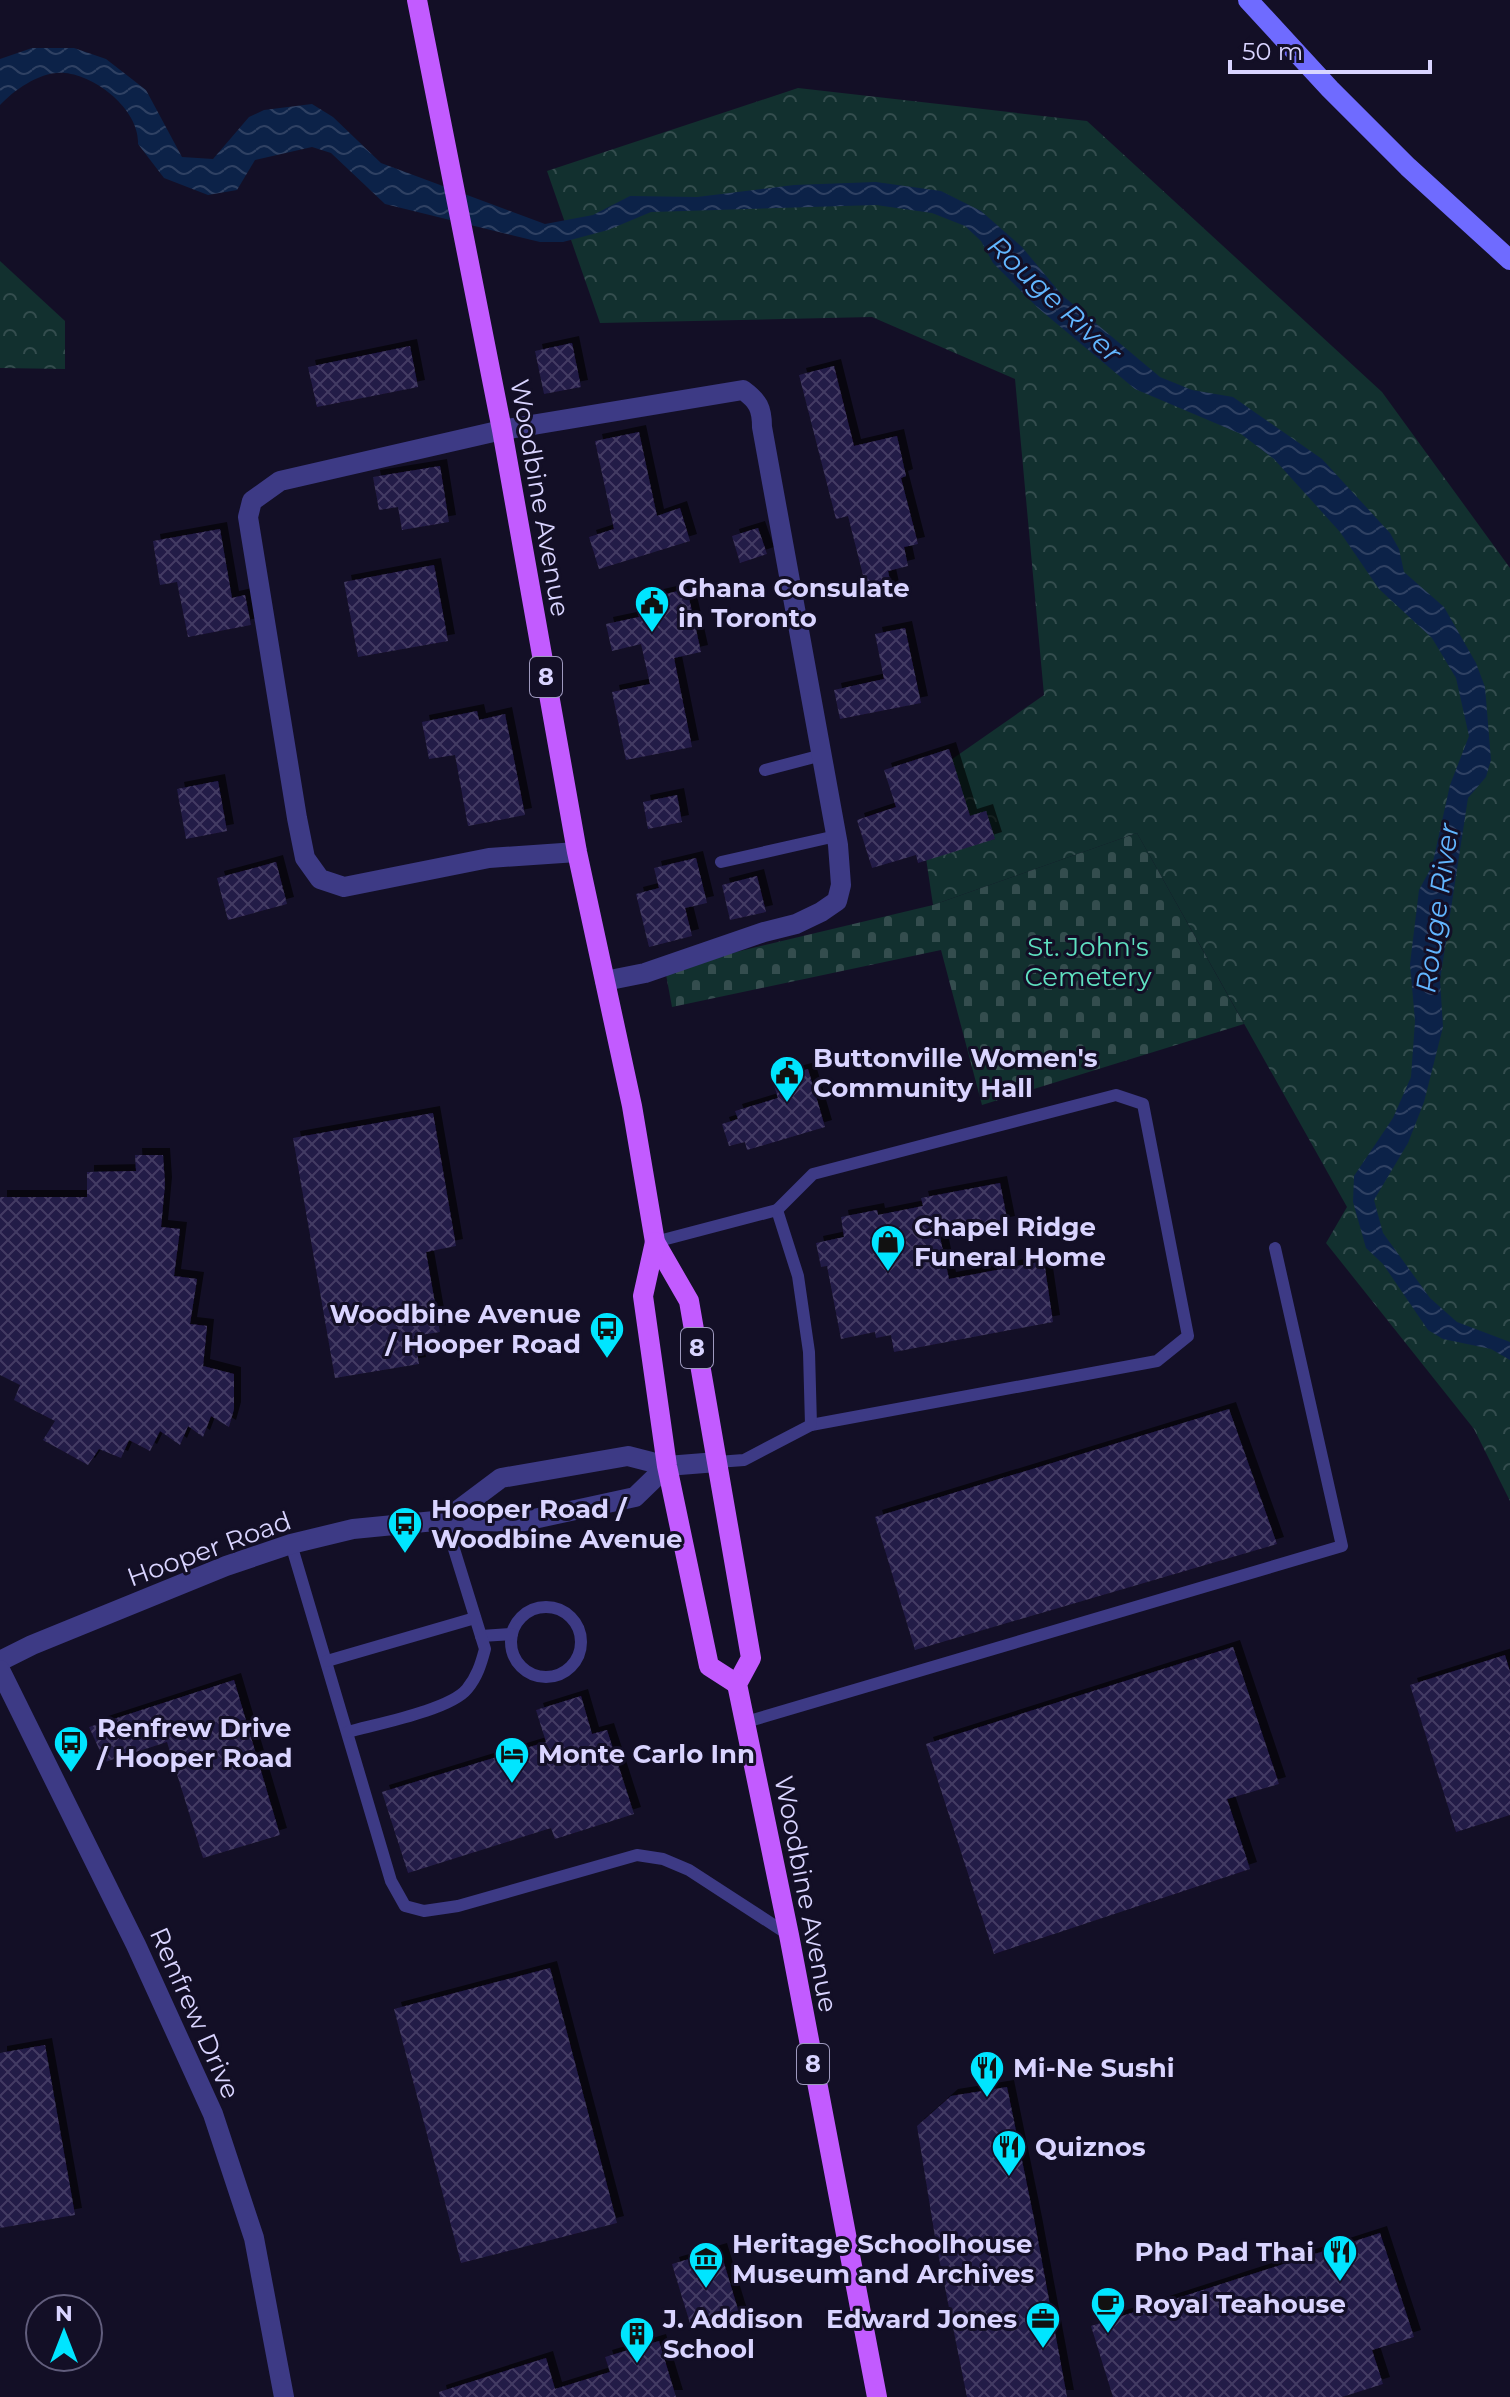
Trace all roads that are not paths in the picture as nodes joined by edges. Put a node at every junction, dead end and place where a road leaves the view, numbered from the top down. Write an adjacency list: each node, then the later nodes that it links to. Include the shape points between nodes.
1 (417, 0): 4 (main road, Woodbine Avenue / 8)
2 (1248, 0): 3 (street, via 1397,156)
3 (1510, 260)
4 (502, 430): 5 (street, via 710,394 743,390 755,399 762,411); 8 (main road, Woodbine Avenue / 8); 8 (street, via 280,481 252,501 248,517 297,818 305,858 320,879 344,887 489,858)
5 (822, 755): 6 (lane); 7 (street)
6 (765, 770)
7 (836, 836): 9 (lane); 10 (street, via 841,885 837,901 821,912 645,973)
8 (577, 852): 10 (main road, Woodbine Avenue / 8)
9 (721, 862)
10 (605, 981): 12 (main road, Woodbine Avenue / 8)
11 (777, 1210): 12 (lane); 14 (lane, via 798,1276 809,1352); 14 (lane, via 813,1174 1116,1095 1143,1104 1188,1336 1157,1361)
12 (655, 1242): 15 (main road, Woodbine Avenue / 8, via 689,1301); 16 (main road, Woodbine Avenue / 8, via 643,1296)
13 (1275, 1248): 26 (lane, via 1342,1546)
14 (811, 1425): 15 (lane, via 744,1460)
15 (717, 1462): 16 (street); 25 (main road, Woodbine Avenue / 8, via 751,1658)
16 (667, 1466): 17 (street, Hooper Road, via 635,1497 520,1522); 17 (street, via 628,1456 501,1478); 25 (main road, Woodbine Avenue / 8, via 709,1666)
17 (445, 1520): 18 (street, Hooper Road, via 353,1529); 19 (lane)
18 (291, 1544): 22 (street, Hooper Road, via 212,1571); 23 (lane)
19 (475, 1618): 21 (lane); 23 (lane)
20 (512, 1634): 20 (lane, via 524,1615 556,1608 574,1620 580,1652 566,1671 543,1676 515,1657); 21 (lane)
21 (481, 1636): 27 (lane, via 485,1649 480,1669 466,1692 442,1706)
22 (0, 1661)
23 (327, 1661): 27 (lane)
24 (0, 1670): 29 (street, Renfrew Drive, via 213,2114 254,2238)
25 (737, 1684): 26 (main road, Woodbine Avenue / 8)
26 (746, 1722): 28 (main road, Woodbine Avenue / 8)
27 (348, 1732): 28 (lane, via 391,1881 405,1906 424,1911 458,1906 637,1855 689,1870)
28 (789, 1935): 30 (main road, Woodbine Avenue / 8)
29 (284, 2397)
30 (877, 2397)

